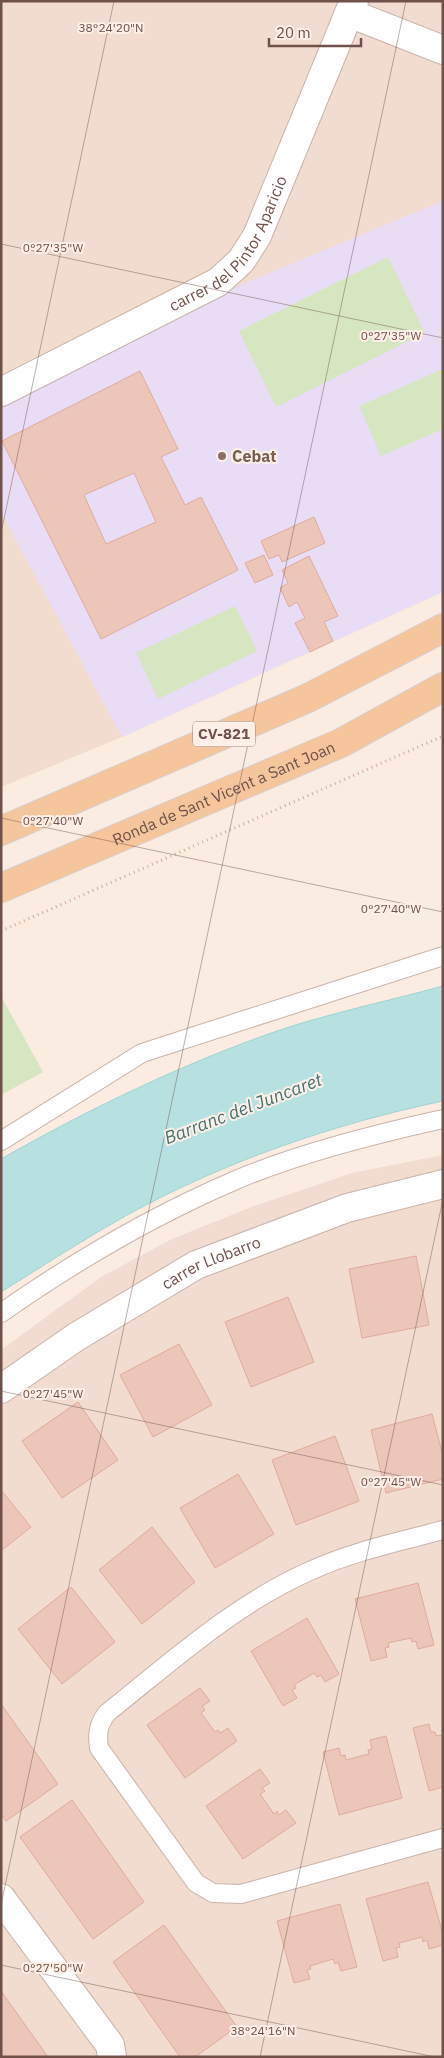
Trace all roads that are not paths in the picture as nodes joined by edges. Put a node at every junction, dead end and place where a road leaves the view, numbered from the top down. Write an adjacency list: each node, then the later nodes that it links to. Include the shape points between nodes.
1 (352, 7): 2 (street); 3 (street, carrer del Pintor Aparicio, via 257,236 241,261 218,282)
2 (443, 50)
3 (1, 392)
4 (443, 628): 6 (main road, CV-821, via 308,698)
5 (443, 687): 7 (main road, Ronda de Sant Vicent a Sant Joan, via 341,742)
6 (1, 831)
7 (1, 888)
8 (443, 956): 10 (lane, via 142,1053)
9 (443, 1119): 12 (lane, via 323,1150 236,1180 99,1251)
10 (1, 1141)
11 (443, 1184): 13 (street, carrer Llobarro, via 347,1208 196,1265 76,1336)
12 (1, 1313)
13 (1, 1389)
14 (443, 1530): 15 (lane, via 343,1557 284,1584 183,1652 107,1713 97,1734 98,1748 196,1884 213,1893 241,1894)
15 (443, 1838)
16 (1, 1898): 17 (street, via 110,2045)
17 (112, 2057)

